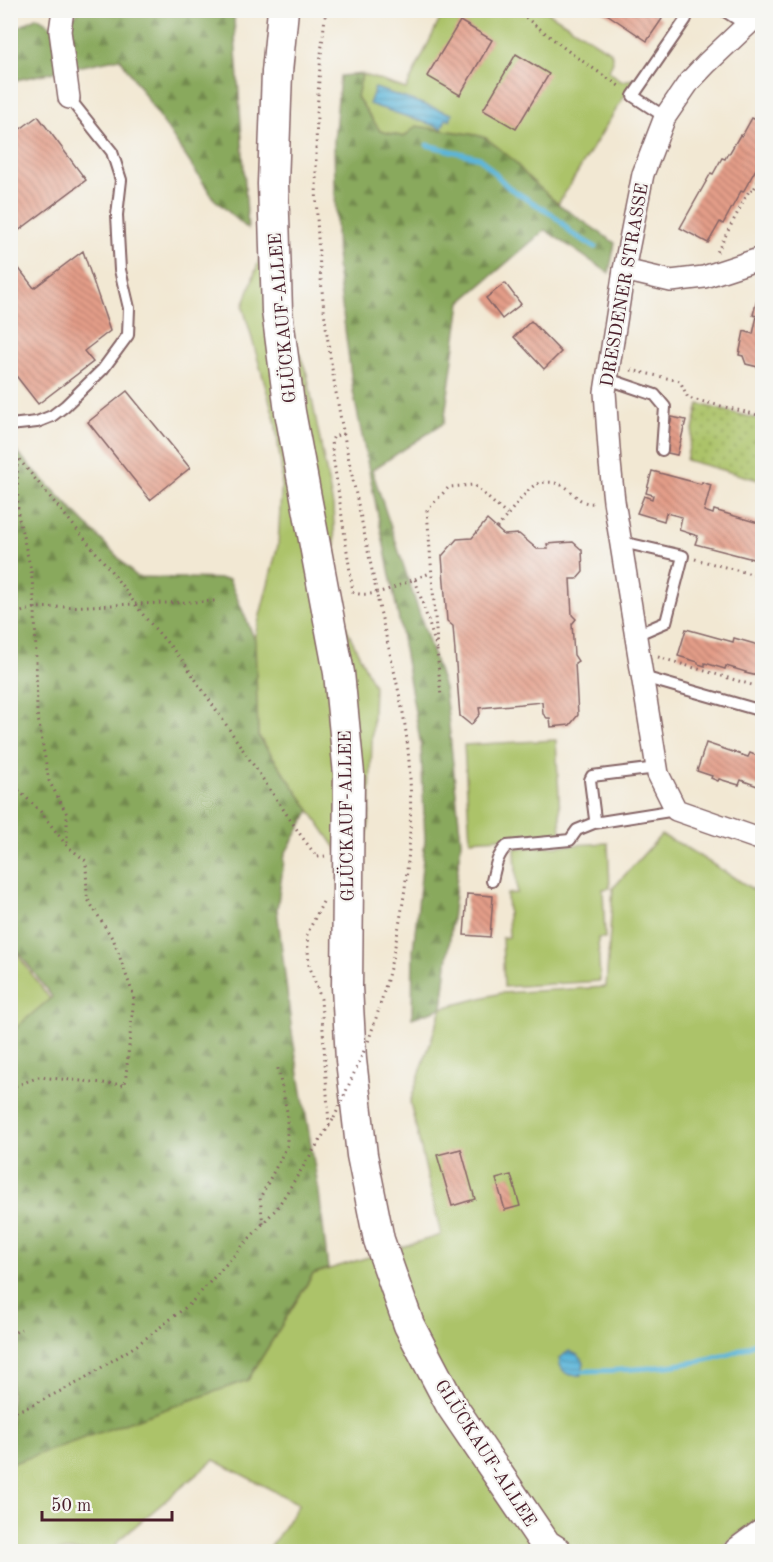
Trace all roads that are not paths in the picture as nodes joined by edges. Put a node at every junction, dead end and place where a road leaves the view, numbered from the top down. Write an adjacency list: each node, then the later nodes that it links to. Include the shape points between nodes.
1 (63, 10): 7 (street, via 60,31)
2 (283, 10): 24 (main road, GLÜCKAUF-ALLEE, via 273,184 278,312 290,412 339,673 349,774 348,1008 362,1155 380,1240 409,1325 451,1405)
3 (723, 10): 6 (lane)
4 (762, 10): 6 (street, DRESDENER STRASSE)
5 (686, 19): 8 (lane, via 633,96)
6 (746, 25): 8 (street, DRESDENER STRASSE, via 689,82)
7 (69, 98): 12 (lane, via 112,152 121,180 117,215 120,270 129,308 128,335 103,369 52,416)
8 (665, 117): 10 (street, DRESDENER STRASSE, via 643,174)
9 (762, 258): 10 (street, via 704,277 671,281)
10 (624, 270): 11 (street, DRESDENER STRASSE)
11 (608, 372): 13 (lane, via 655,395 665,407); 14 (street, DRESDENER STRASSE, via 605,392 610,463)
12 (10, 425)
13 (662, 450)
14 (622, 542): 15 (street, DRESDENER STRASSE); 15 (lane, via 683,556 666,622)
15 (637, 643): 16 (street, DRESDENER STRASSE)
16 (643, 676): 17 (lane); 18 (street, DRESDENER STRASSE)
17 (762, 711)
18 (657, 768): 19 (street, DRESDENER STRASSE); 20 (lane, via 592,776)
19 (676, 810): 20 (lane); 21 (street)
20 (597, 822): 22 (lane, via 577,830 570,840 507,846 499,857)
21 (762, 840)
22 (492, 881)
23 (762, 1535): 25 (main road)
24 (550, 1549)
25 (739, 1551)

